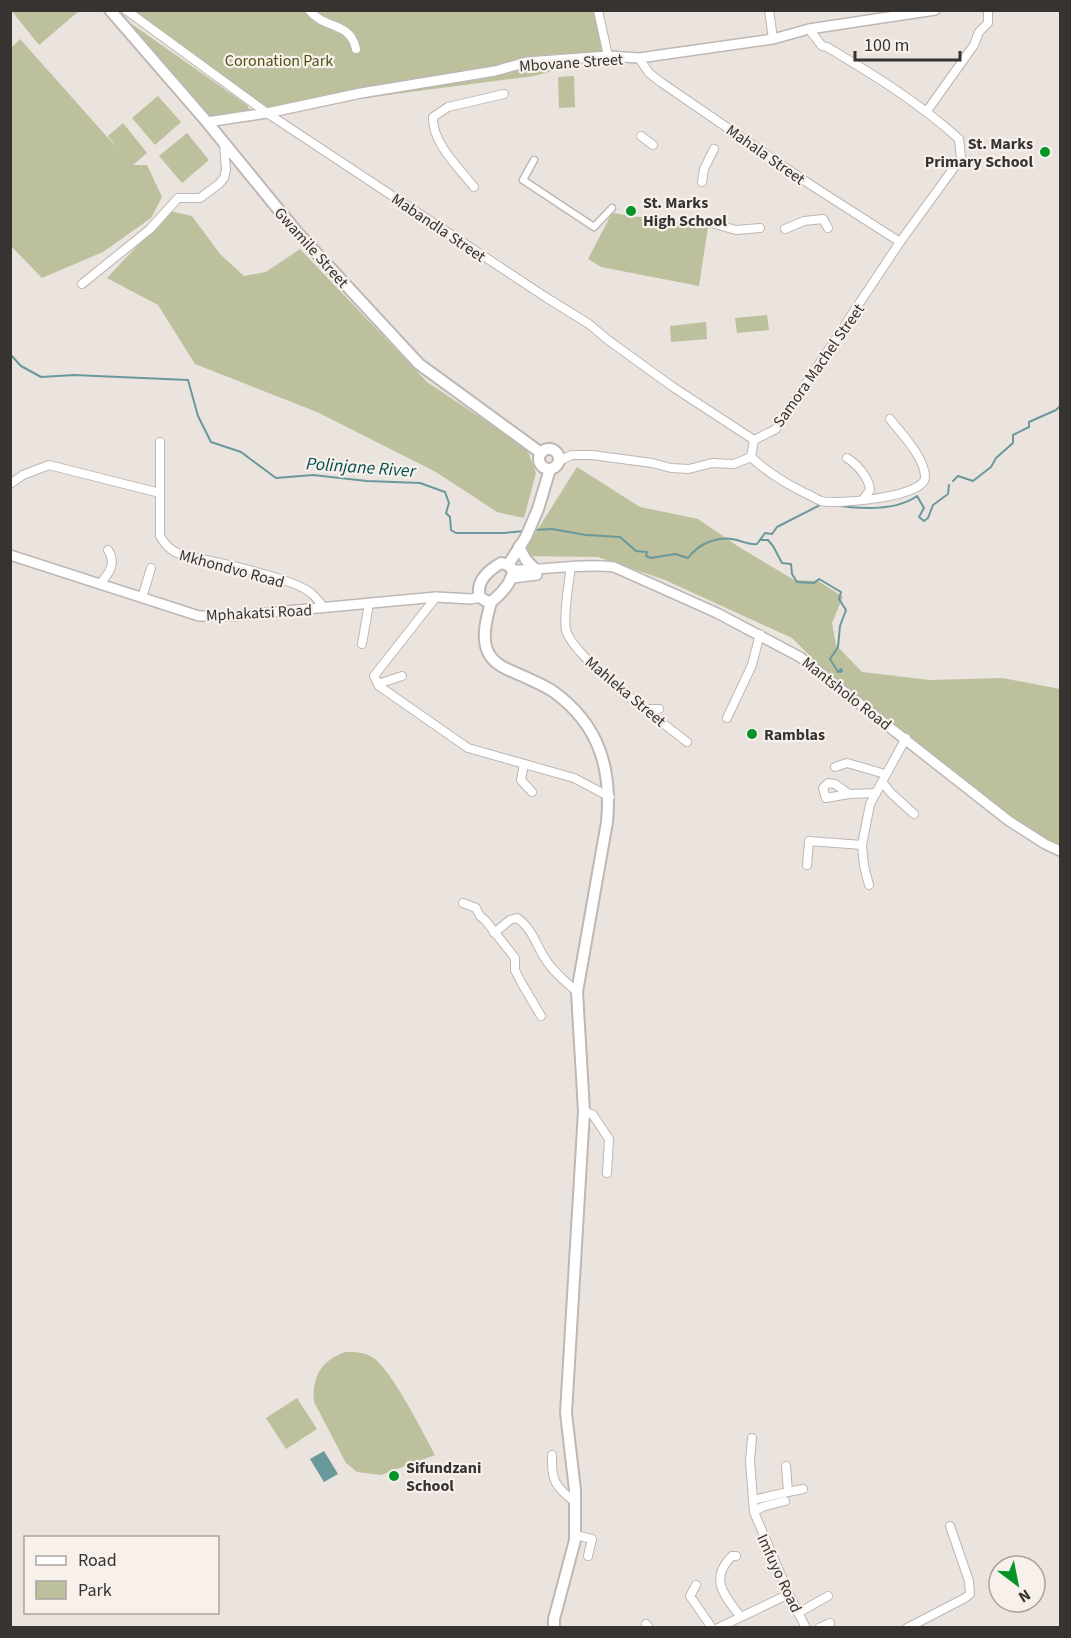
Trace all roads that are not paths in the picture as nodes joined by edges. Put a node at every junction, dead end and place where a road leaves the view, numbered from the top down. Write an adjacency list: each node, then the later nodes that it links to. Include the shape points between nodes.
1 (110, 10): 16 (main road, Gwamile Street)
2 (126, 10): 15 (street, Mabandla Street)
3 (309, 10): 10 (street, via 324,22 349,32)
4 (598, 10): 11 (street)
5 (769, 10): 9 (street)
6 (935, 10): 8 (street, Mbovane Street)
7 (988, 10): 14 (street, via 988,22)
8 (809, 29): 9 (street, Mbovane Street); 14 (street, Samora Machel Street, via 822,46)
9 (773, 39): 12 (street, Mbovane Street)
10 (356, 49)
11 (608, 57): 12 (street, Mbovane Street); 15 (street, Mbovane Street, via 527,62)
12 (639, 58): 29 (street, Mahala Street, via 662,83)
13 (504, 94): 23 (street, via 448,107 433,117 444,148)
14 (927, 111): 29 (street, Samora Machel Street, via 959,139 961,158)
15 (267, 113): 16 (street, Mbovane Street); 32 (street, Mabandla Street, via 589,324 673,387)
16 (207, 122): 18 (main road, Gwamile Street)
17 (641, 136): 19 (street)
18 (223, 142): 30 (street, via 226,170 219,184 200,198 178,198 150,229); 34 (main road, Gwamile Street, via 296,231 419,364)
19 (653, 145)
20 (714, 149): 22 (street)
21 (534, 159): 24 (street, via 523,180 594,227)
22 (702, 182)
23 (474, 187)
24 (612, 208)
25 (715, 224): 26 (street, via 736,230)
26 (760, 228)
27 (828, 228): 28 (street, via 823,219 816,219)
28 (785, 229)
29 (900, 242): 32 (street, Samora Machel Street, via 776,429)
30 (82, 284)
31 (890, 419): 41 (street, via 915,450 924,483 895,496)
32 (754, 440): 35 (street)
33 (160, 442): 40 (street, Mkhondvo Road)
34 (541, 453): 37 (main road, via 553,450); 38 (main road, via 540,462)
35 (751, 457): 37 (street, via 734,464 712,463 689,469 592,455 572,455); 41 (street, via 783,482 822,501)
36 (847, 458): 41 (street, via 869,484)
37 (559, 461): 38 (main road)
38 (550, 469): 42 (main road, via 538,509)
39 (10, 484): 40 (street, via 49,465)
40 (160, 493): 55 (street, Mkhondvo Road, via 160,536 172,552 296,585 311,592)
41 (864, 498)
42 (519, 547): 47 (main road); 48 (main road)
43 (108, 550): 49 (street, via 113,564)
44 (10, 555): 49 (street, Mphakatsi Road)
45 (151, 568): 52 (street)
46 (570, 569): 47 (street, Mantsholo Road); 48 (street, Mantsholo Road); 56 (street, Mantsholo Road, via 614,567); 60 (street, Mahleka Street, via 567,632 588,661)
47 (536, 570): 48 (street, Mantsholo Road)
48 (511, 571): 51 (main road, via 501,563 485,575 479,586); 53 (main road, via 504,589)
49 (100, 584): 52 (street, Mphakatsi Road)
50 (436, 597): 51 (street, Mphakatsi Road); 54 (street, Mphakatsi Road); 59 (street, via 374,676)
51 (480, 597): 53 (main road)
52 (142, 598): 55 (street, Mphakatsi Road, via 200,616)
53 (491, 602): 71 (main road, via 485,633 487,651 498,664 552,690 573,707 605,760)
54 (369, 604): 55 (street, Mphakatsi Road); 57 (street)
55 (324, 608)
56 (760, 634): 62 (street, via 752,665); 63 (street, Mantsholo Road, via 800,657)
57 (362, 644)
58 (402, 676): 59 (street)
59 (378, 684): 65 (street, via 468,748)
60 (645, 709): 61 (street); 64 (street, Mahleka Street)
61 (659, 709)
62 (727, 718)
63 (906, 738): 67 (street); 74 (street, Mantsholo Road, via 1009,821)
64 (687, 742)
65 (524, 764): 68 (street, via 521,780); 71 (street, via 574,778)
66 (835, 767): 67 (street, via 847,764)
67 (884, 778): 70 (street); 72 (street, via 895,798)
68 (532, 792)
69 (849, 794): 70 (street)
70 (876, 794): 73 (street, via 870,804)
71 (610, 797): 79 (main road)
72 (914, 814)
73 (862, 845): 75 (street, via 809,841); 76 (street)
74 (1060, 851)
75 (807, 865)
76 (869, 885)
77 (463, 903): 78 (street, via 476,908)
78 (495, 933): 79 (street, via 517,918 527,925 545,959); 80 (street, via 515,958 515,970)
79 (577, 992): 81 (main road)
80 (541, 1016)
81 (584, 1111): 82 (street, via 593,1115 609,1139); 90 (main road, via 566,1413)
82 (607, 1173)
83 (752, 1438): 88 (street, Imfuyo Road)
84 (552, 1455): 90 (street, via 553,1479)
85 (786, 1466): 87 (street)
86 (802, 1489): 87 (street)
87 (788, 1492): 88 (street)
88 (753, 1500): 91 (street, Imfuyo Road)
89 (785, 1501): 91 (street, via 762,1507)
90 (575, 1502): 93 (main road)
91 (754, 1515): 97 (street, Imfuyo Road)
92 (950, 1526): 107 (street, via 970,1593)
93 (575, 1535): 94 (street, via 592,1539); 102 (main road)
94 (588, 1556)
95 (736, 1556): 100 (street, via 722,1566 720,1577 725,1596)
96 (696, 1585): 103 (street, via 690,1596)
97 (789, 1594): 99 (street, Imfuyo Road); 100 (street)
98 (828, 1596): 99 (street)
99 (798, 1613): 105 (street, Imfuyo Road)
100 (740, 1616): 104 (street)
101 (830, 1623): 106 (street)
102 (554, 1628)
103 (712, 1628)
104 (718, 1628)
105 (806, 1628)
106 (819, 1628)
107 (907, 1628)

